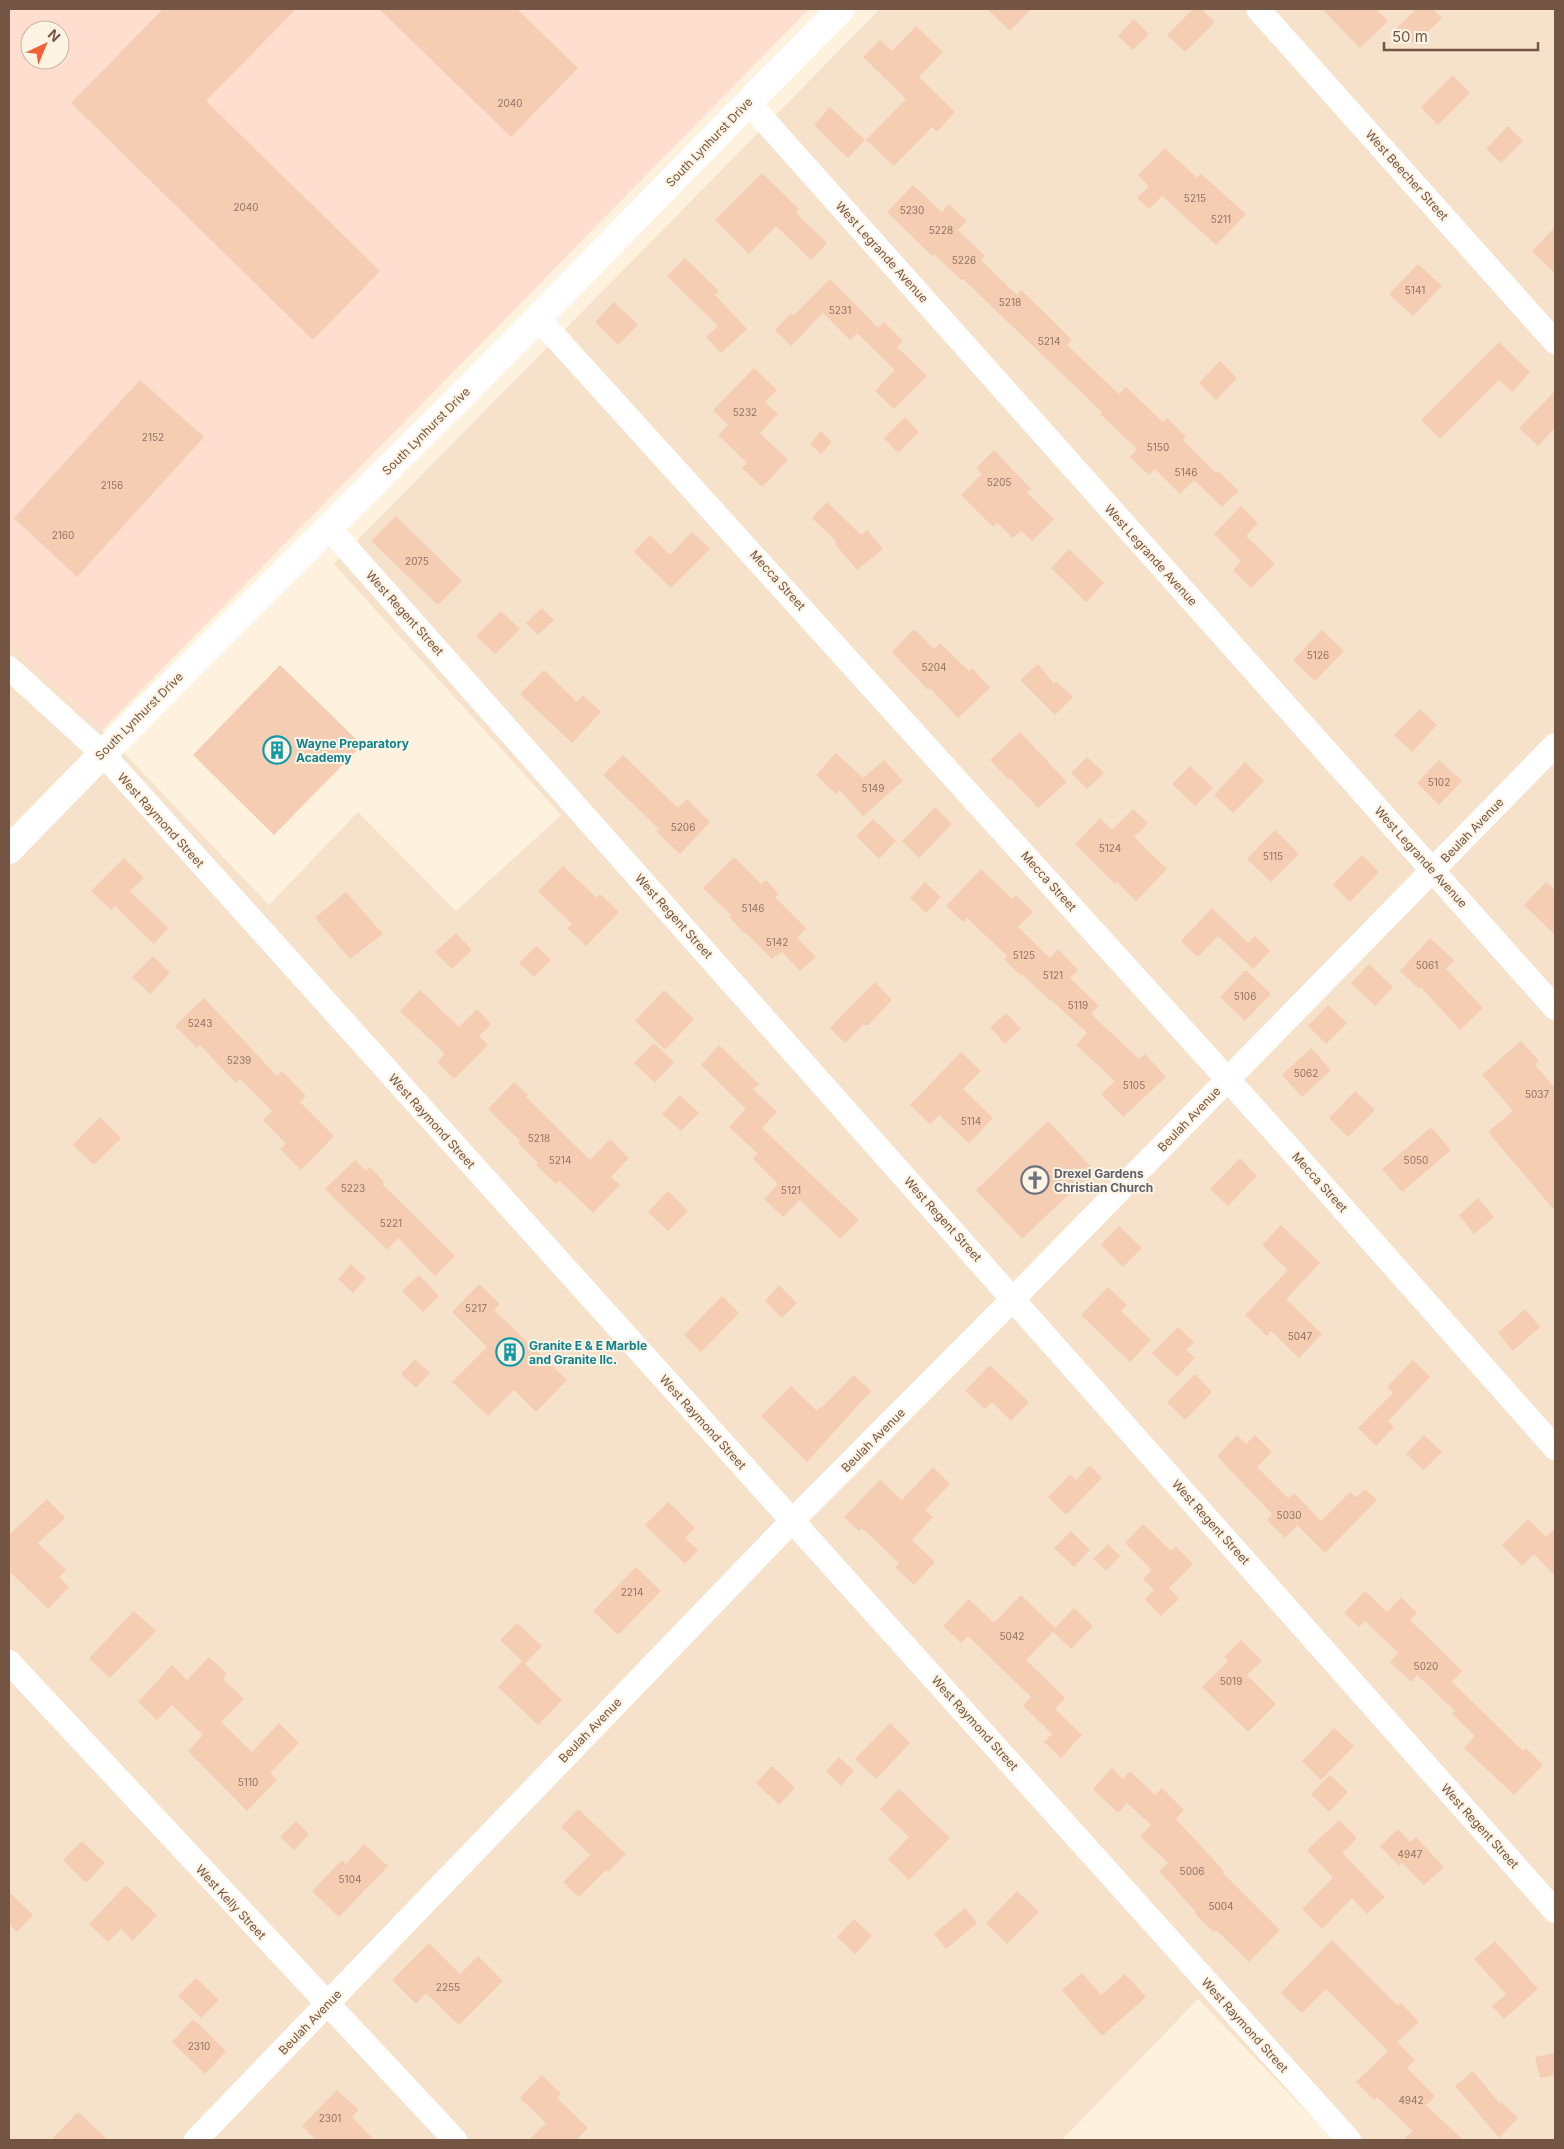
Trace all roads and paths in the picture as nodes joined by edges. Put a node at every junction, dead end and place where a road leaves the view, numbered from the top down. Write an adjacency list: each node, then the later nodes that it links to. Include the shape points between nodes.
1 (841, 9): 3 (main road, South Lynhurst Drive)
2 (1258, 9): 5 (street, West Beecher Street)
3 (748, 102): 4 (main road, South Lynhurst Drive); 11 (street, West Legrande Avenue)
4 (538, 318): 6 (main road, South Lynhurst Drive); 13 (street, Mecca Street)
5 (1555, 342)
6 (329, 528): 9 (main road, South Lynhurst Drive); 14 (street, West Regent Street)
7 (9, 668): 9 (street, West Raymond Street)
8 (1555, 745): 11 (street, Beulah Avenue)
9 (102, 753): 10 (main road, South Lynhurst Drive); 16 (street, West Raymond Street)
10 (9, 850)
11 (1433, 871): 12 (street, West Legrande Avenue); 13 (street, Beulah Avenue)
12 (1555, 1008)
13 (1227, 1080): 14 (street, Beulah Avenue); 15 (street, Mecca Street)
14 (1013, 1299): 16 (street, Beulah Avenue); 18 (street, West Regent Street)
15 (1555, 1448)
16 (792, 1521): 19 (street, Beulah Avenue); 22 (street, West Raymond Street)
17 (9, 1662): 19 (street, West Kelly Street)
18 (1555, 1911)
19 (327, 2004): 20 (street, Beulah Avenue); 21 (street, West Kelly Street)
20 (196, 2140)
21 (455, 2140)
22 (1349, 2140)

